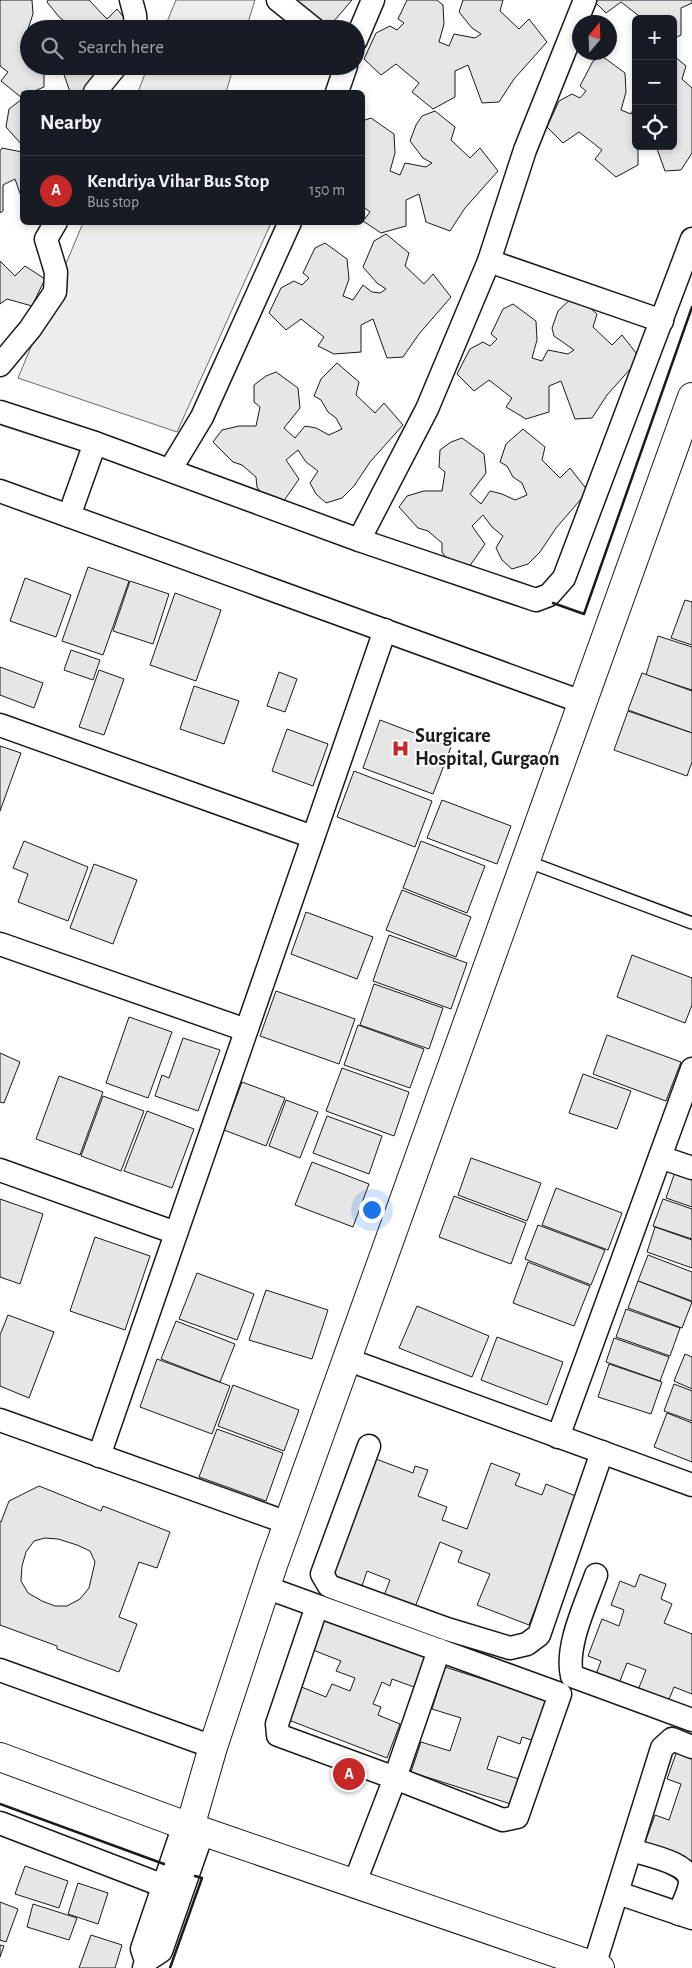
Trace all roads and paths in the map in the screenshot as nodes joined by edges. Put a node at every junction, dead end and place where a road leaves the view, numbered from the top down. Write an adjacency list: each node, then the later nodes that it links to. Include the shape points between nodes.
1 (131, 0): 5 (street)
2 (278, 0): 6 (street)
3 (373, 0): 7 (street)
4 (585, 0): 15 (street, via 526,150)
5 (135, 20)
6 (303, 20)
7 (364, 20)
8 (109, 75): 10 (street)
9 (343, 75): 11 (street)
10 (97, 90)
11 (338, 90)
12 (54, 225): 17 (street, via 46,239 56,272 55,292)
13 (289, 225): 21 (street, via 202,418)
14 (692, 238): 16 (street)
15 (489, 261): 16 (street); 24 (street, via 428,409)
16 (662, 321): 24 (street, via 564,578 549,596 536,600)
17 (0, 365)
18 (692, 398): 26 (street)
19 (0, 412): 20 (street)
20 (95, 443): 21 (street); 23 (street)
21 (170, 470): 24 (street)
22 (0, 491): 23 (street)
23 (69, 516): 25 (street)
24 (358, 540)
25 (384, 630): 26 (street); 28 (street)
26 (582, 702): 29 (street)
27 (0, 724): 28 (street)
28 (313, 836): 32 (street)
29 (526, 861): 30 (lane); 38 (street)
30 (692, 923)
31 (0, 944): 32 (street)
32 (246, 1030): 37 (street)
33 (692, 1069): 34 (street)
34 (660, 1157): 35 (street); 40 (street)
35 (692, 1168)
36 (0, 1170): 37 (street)
37 (176, 1233): 43 (street)
38 (346, 1359): 40 (street); 45 (street)
39 (0, 1420): 43 (street)
40 (558, 1436): 42 (street)
41 (369, 1446): 42 (street, via 322,1574 329,1586 510,1648 527,1644 539,1635)
42 (602, 1452): 44 (street)
43 (100, 1456): 45 (street)
44 (692, 1485)
45 (288, 1522): 47 (street)
46 (596, 1575): 51 (street, via 574,1639 572,1676)
47 (265, 1588): 48 (street); 53 (street)
48 (317, 1606): 49 (street); 55 (street, via 277,1724 278,1735)
49 (439, 1650): 55 (street); 55 (street, via 560,1694 557,1703 517,1817 503,1820)
50 (0, 1670): 53 (street)
51 (692, 1720)
52 (692, 1746): 58 (street, via 672,1740 662,1748)
53 (212, 1747): 57 (street)
54 (0, 1757): 57 (street)
55 (395, 1778): 59 (street)
56 (0, 1823): 60 (street)
57 (192, 1828): 59 (street); 60 (street); 63 (street, via 161,1951)
58 (631, 1850): 61 (street); 62 (street, via 677,1865 687,1872 690,1882)
59 (355, 1882): 64 (street)
60 (164, 1886): 63 (street, via 142,1949)
61 (618, 1893): 62 (street); 64 (street)
62 (686, 1916)
63 (145, 1964)
64 (597, 1967)

